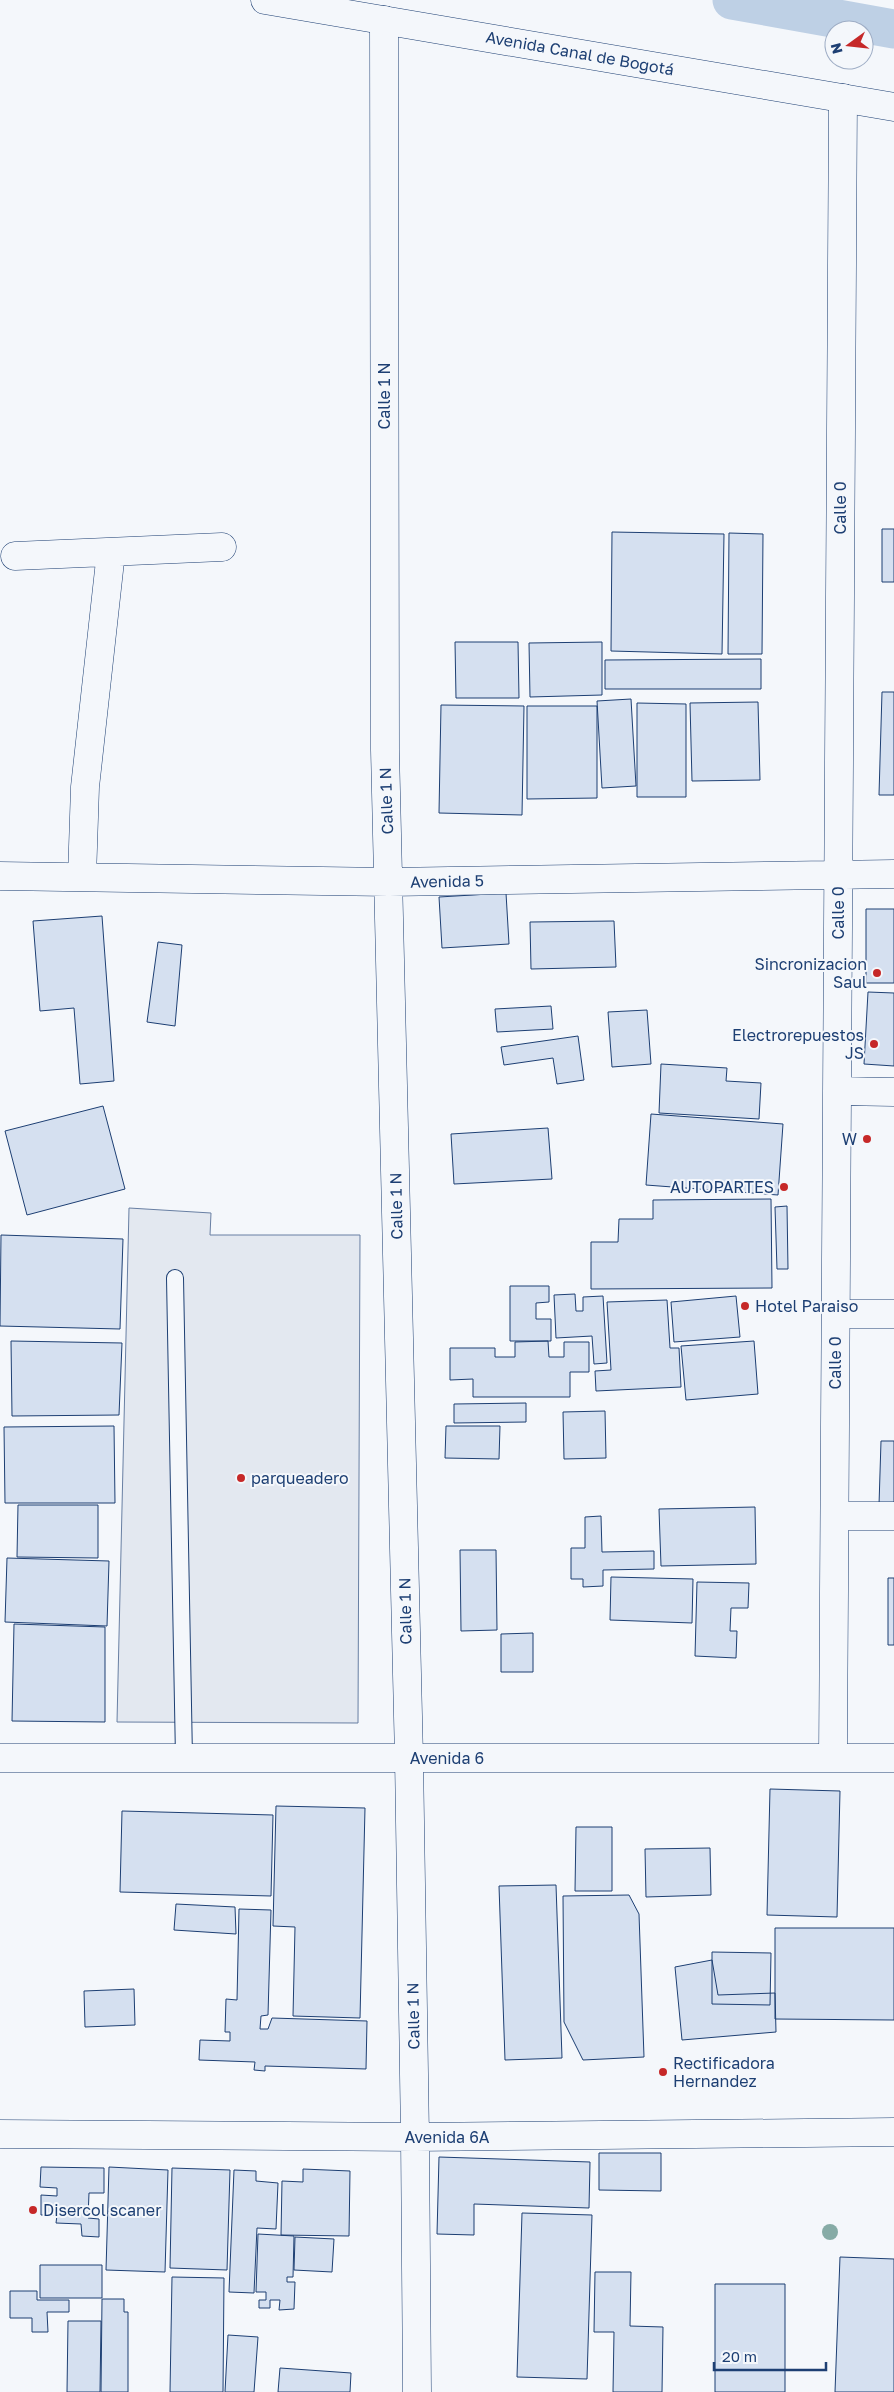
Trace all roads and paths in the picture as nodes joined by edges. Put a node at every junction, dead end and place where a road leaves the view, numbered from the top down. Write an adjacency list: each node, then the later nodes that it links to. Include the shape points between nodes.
1 (265, 0): 2 (street, Avenida Canal de Bogotá)
2 (384, 20): 3 (street, Avenida Canal de Bogotá); 12 (street, Calle 1 N, via 384,730)
3 (843, 98): 4 (street, Avenida Canal de Bogotá); 8 (street, Calle 0)
4 (894, 107)
5 (222, 547): 6 (street)
6 (111, 552): 7 (street); 11 (street, via 85,786)
7 (15, 556)
8 (838, 874): 9 (street, Avenida 5); 12 (street, Avenida 5); 13 (street, Calle 0)
9 (894, 874)
10 (0, 876): 11 (street, Avenida 5)
11 (82, 877): 12 (street, Avenida 5)
12 (389, 882): 22 (street, Calle 1 N)
13 (837, 1091): 14 (street); 16 (street, Calle 0)
14 (894, 1092)
15 (175, 1278): 21 (lane)
16 (836, 1314): 17 (street); 18 (street, Calle 0)
17 (894, 1314)
18 (834, 1516): 19 (street); 23 (street, Calle 0)
19 (894, 1516)
20 (0, 1758): 21 (street, Avenida 6)
21 (184, 1758): 22 (street, Avenida 6)
22 (409, 1758): 23 (street, Avenida 6); 27 (street, Calle 1 N)
23 (833, 1758): 24 (street, Avenida 6)
24 (894, 1758)
25 (894, 2132): 27 (street, Avenida 6A)
26 (0, 2134): 27 (street, Avenida 6A)
27 (415, 2137): 28 (street, Calle 1 N)
28 (417, 2392)

